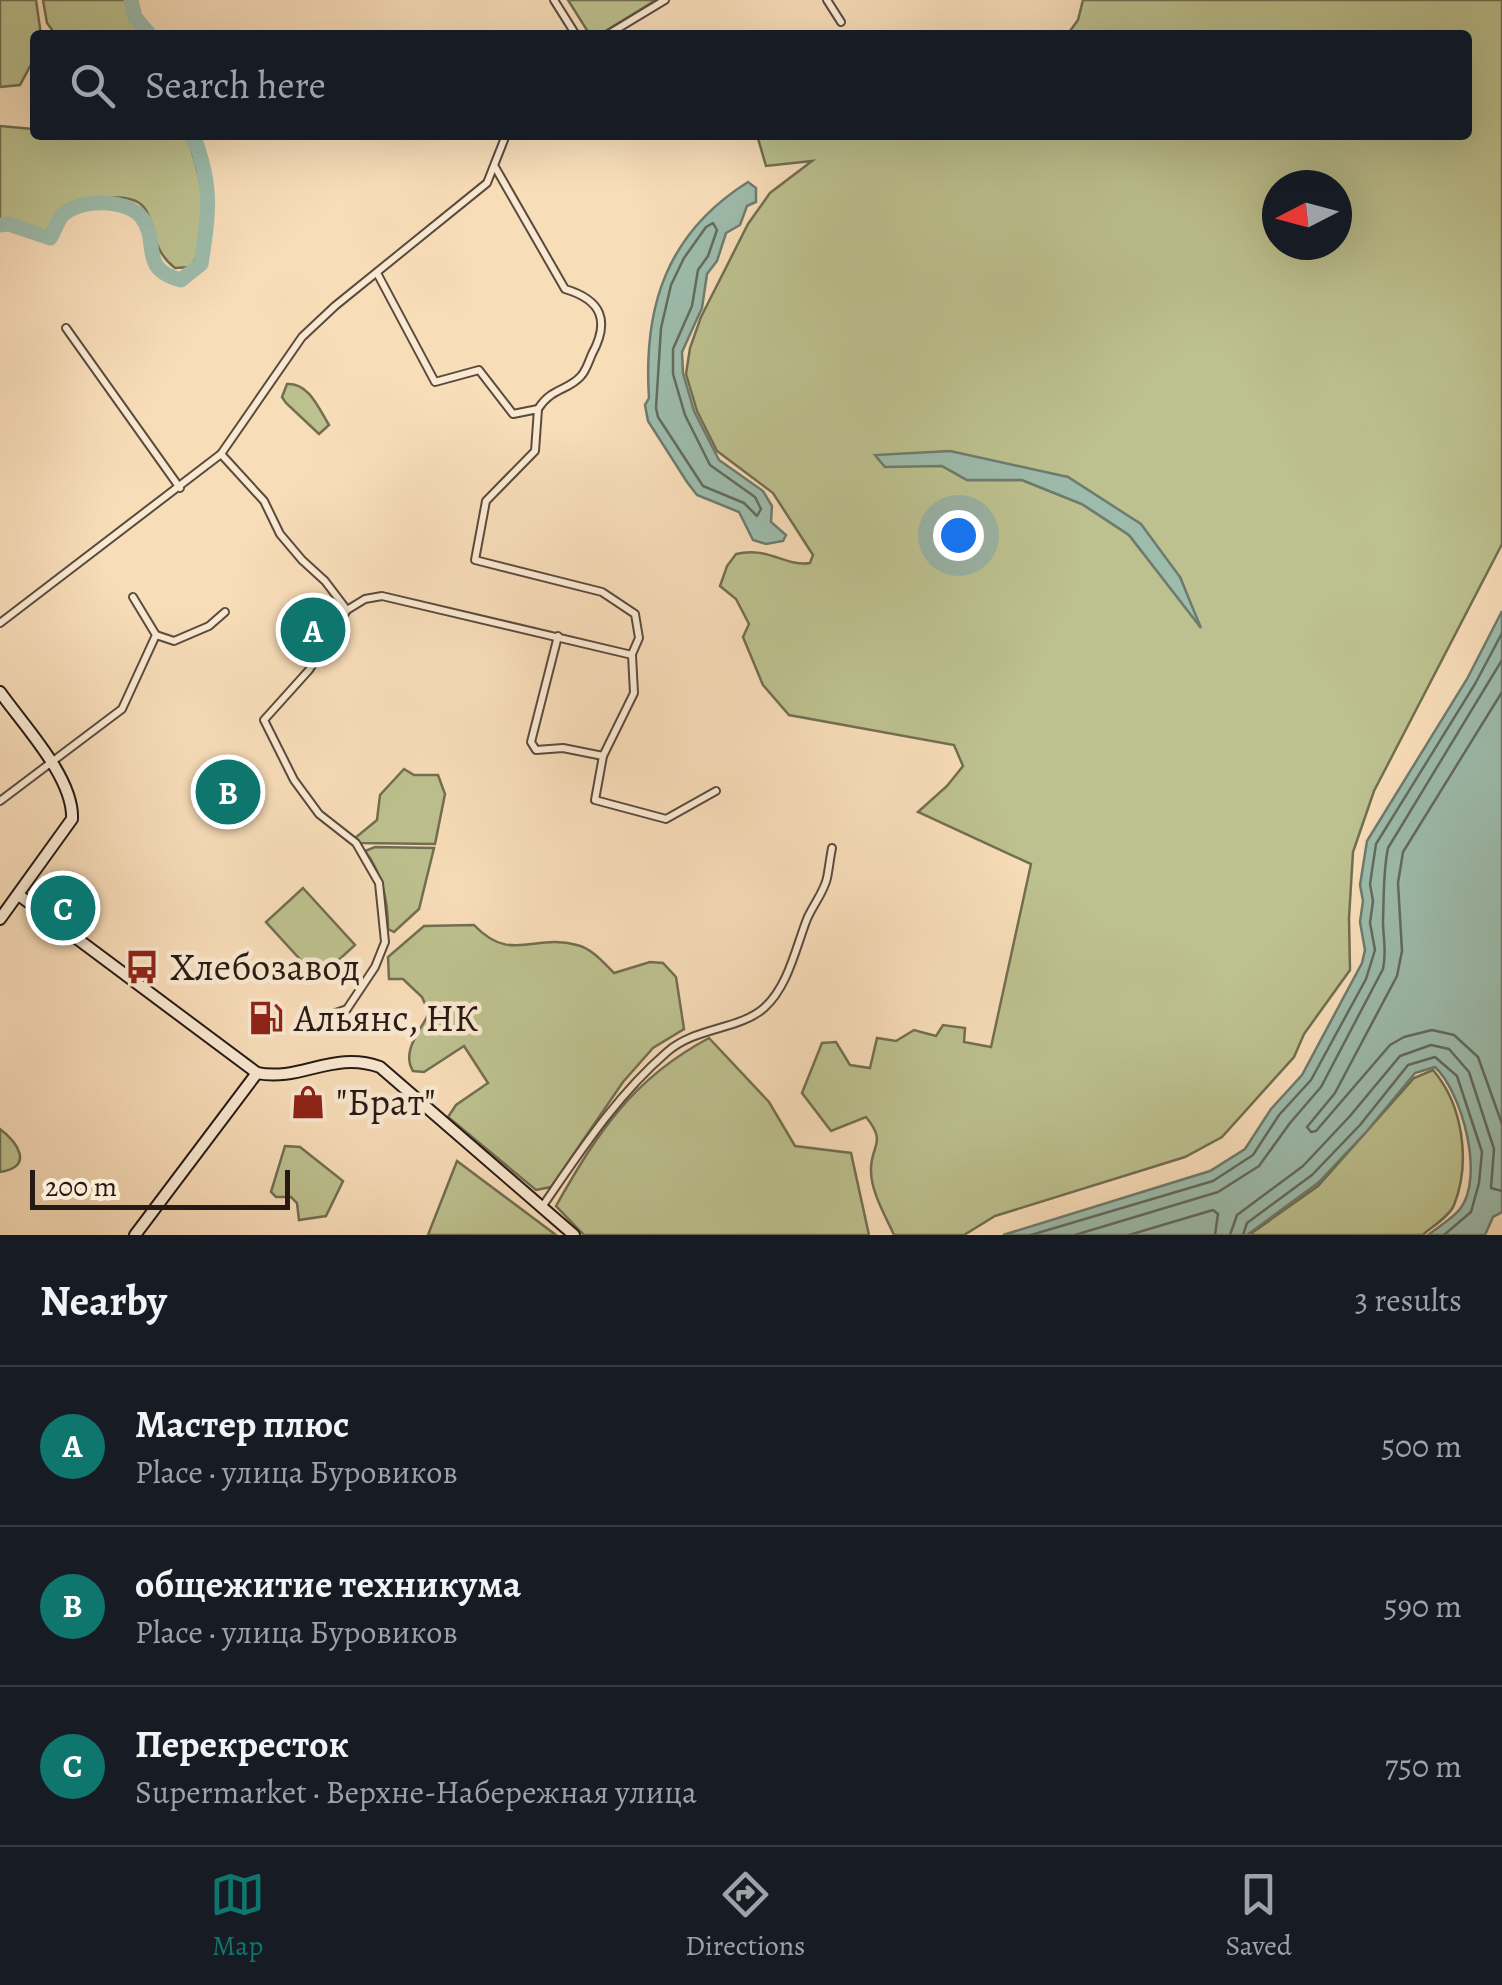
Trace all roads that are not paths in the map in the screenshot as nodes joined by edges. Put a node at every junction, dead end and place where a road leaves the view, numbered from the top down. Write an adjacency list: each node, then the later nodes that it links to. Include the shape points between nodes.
1 (554, 0): 5 (street)
2 (664, 0): 6 (street)
3 (827, 0): 4 (street)
4 (841, 22)
5 (573, 30)
6 (615, 30)
7 (504, 140): 8 (street)
8 (496, 167): 9 (street, via 486,183); 11 (street, via 565,289 586,295 598,309 603,334 580,378 548,394)
9 (378, 273): 11 (street, via 434,382 480,370 513,414); 12 (street, via 302,336)
10 (66, 328): 13 (street)
11 (538, 409): 20 (street, via 535,451 486,501 475,560 602,592 635,614 639,638)
12 (221, 454): 13 (street); 15 (street)
13 (180, 488): 17 (street)
14 (132, 597): 18 (street)
15 (347, 610): 19 (street, via 382,596); 29 (street, via 309,670 264,720 294,780 319,814 356,843 379,883 385,942 347,1008)
16 (225, 612): 18 (street, via 174,641)
17 (0, 623)
18 (156, 635): 23 (street, via 122,709)
19 (558, 636): 20 (street); 22 (street, via 531,742 536,750)
20 (632, 655): 22 (street, via 634,694)
21 (0, 692): 23 (street)
22 (603, 756): 24 (street, via 595,800 666,819)
23 (51, 763): 25 (street); 27 (street, via 69,792 72,819)
24 (716, 791)
25 (0, 801)
26 (832, 848): 31 (street, via 826,882 764,1008 671,1048 636,1079)
27 (20, 896): 28 (street); 30 (street)
28 (0, 919)
29 (333, 1014)
30 (257, 1072): 31 (street, via 351,1060 380,1068); 32 (street)
31 (542, 1207): 33 (street)
32 (135, 1235)
33 (574, 1235)

